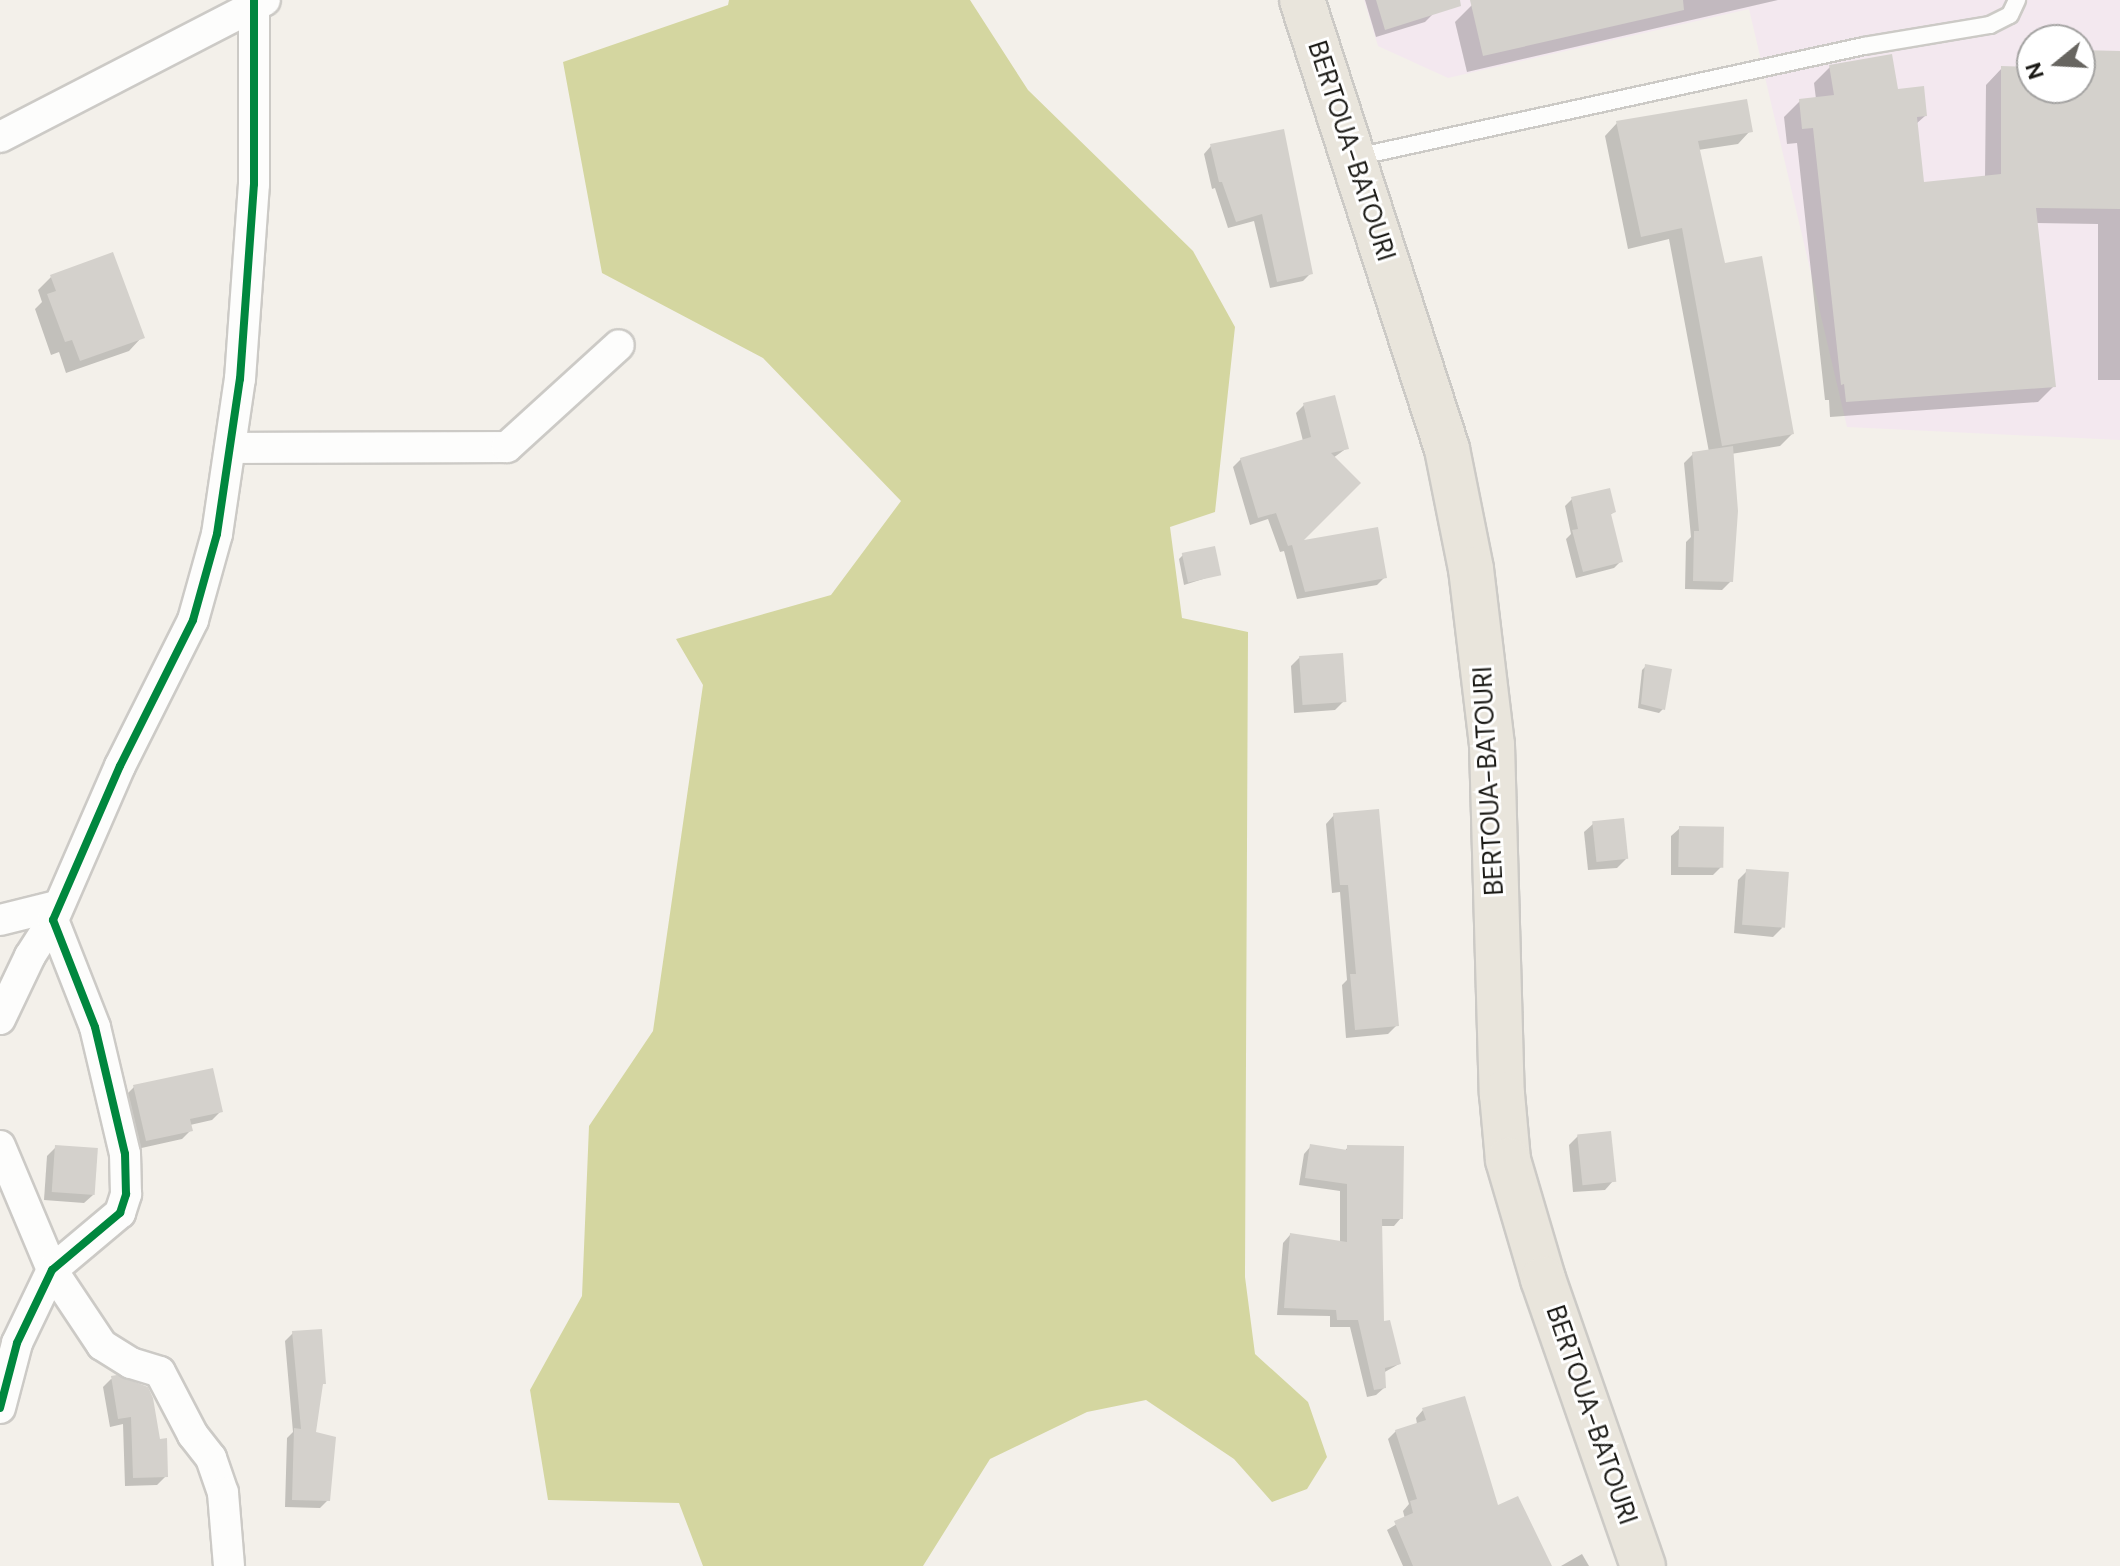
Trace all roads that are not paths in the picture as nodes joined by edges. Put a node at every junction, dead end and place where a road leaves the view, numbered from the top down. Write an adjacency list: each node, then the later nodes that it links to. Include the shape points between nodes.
1 (1302, 0): 5 (highway, BERTOUA-BATOURI)
2 (2017, 0): 5 (lane, via 2010,15 1990,25 1864,46)
3 (258, 2): 4 (street); 7 (street, via 254,184)
4 (0, 137)
5 (1355, 157): 15 (highway, BERTOUA-BATOURI, via 1447,449 1471,569 1492,745 1508,1160 1543,1279)
6 (619, 345): 7 (street, via 507,447)
7 (232, 448): 8 (street, via 217,534 193,620)
8 (55, 913): 9 (street); 10 (street); 12 (street, via 95,1027 125,1154 126,1194 120,1213)
9 (0, 920)
10 (0, 1019)
11 (0, 1146): 12 (street)
12 (52, 1270): 13 (street, via 17,1343); 14 (street, via 102,1345 131,1363 160,1372 170,1386 182,1416 211,1458 223,1493)
13 (0, 1408)
14 (229, 1566)
15 (1643, 1566)

